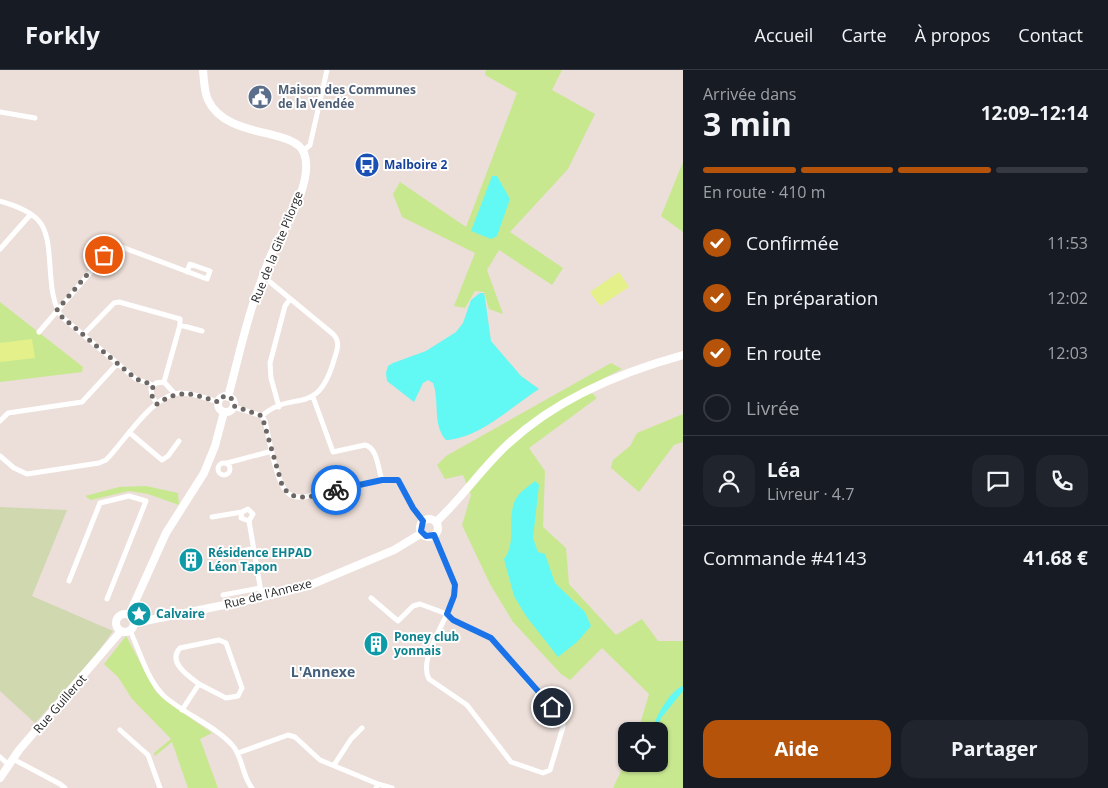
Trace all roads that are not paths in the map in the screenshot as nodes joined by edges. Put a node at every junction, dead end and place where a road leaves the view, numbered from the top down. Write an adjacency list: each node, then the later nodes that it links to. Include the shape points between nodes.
1 (203, 70): 5 (street, via 208,100 224,118 238,127 292,141)
2 (327, 70): 5 (street, Rue de la Gite Pilorge, via 310,145)
3 (0, 112): 4 (street)
4 (35, 118)
5 (303, 152): 24 (street, Rue de la Gite Pilorge, via 306,165 298,200 255,297)
6 (0, 201): 7 (street)
7 (31, 214): 9 (street); 14 (street, via 44,231)
8 (110, 243): 10 (street); 10 (street, via 97,240 94,251); 11 (street)
9 (0, 249)
10 (104, 255): 14 (street)
11 (187, 272)
12 (270, 282): 13 (street)
13 (290, 299): 25 (street, via 337,338 329,377); 29 (street, via 285,306 270,363)
14 (57, 310): 17 (street); 18 (street)
15 (180, 325): 16 (street); 18 (street, via 178,318 119,302 109,306); 21 (street)
16 (202, 331)
17 (38, 332)
18 (84, 334): 20 (street)
19 (683, 355): 43 (street, via 626,374 580,396 525,429)
20 (117, 364): 22 (street, via 136,379); 32 (street, via 82,402 8,413)
21 (164, 382): 22 (street); 23 (street)
22 (153, 385): 27 (street, via 152,396)
23 (175, 394): 26 (street); 27 (street)
24 (228, 396): 26 (street); 28 (street)
25 (313, 397): 29 (street); 38 (street, via 333,452 370,446)
26 (218, 402): 30 (street)
27 (157, 404): 33 (street)
28 (234, 406): 30 (street); 31 (street)
29 (279, 407): 31 (street)
30 (224, 412): 55 (street, via 204,473 166,533)
31 (262, 416): 35 (street)
32 (0, 421)
33 (130, 433): 34 (street, via 162,460); 36 (street, via 99,464 27,474)
34 (179, 441)
35 (272, 451): 37 (street); 38 (street, via 282,485 295,498)
36 (0, 456)
37 (228, 463)
38 (382, 480): 42 (street, via 402,483)
39 (242, 512): 40 (street); 41 (street, via 242,518); 41 (street, via 252,511)
40 (212, 517)
41 (249, 521): 46 (street)
42 (423, 521): 43 (street); 44 (street, via 420,525)
43 (436, 522): 45 (street, via 438,528)
44 (422, 533): 45 (street); 51 (street, Rue de l'Annexe, via 394,550 308,586)
45 (434, 535): 54 (street, via 455,585)
46 (252, 549): 47 (street); 49 (street)
47 (218, 555)
48 (69, 581): 53 (street, via 100,503 129,496 146,501)
49 (260, 588): 50 (street); 51 (street)
50 (223, 595)
51 (262, 598): 56 (street, Rue de l'Annexe)
52 (370, 598): 54 (street, via 398,621 413,606 420,604)
53 (107, 599)
54 (447, 614): 54 (street, via 425,668 429,679 468,705 511,762 548,772 564,727 561,718 491,638)
55 (129, 615): 56 (street); 57 (street, via 118,618 117,627)
56 (135, 622): 58 (street)
57 (121, 631): 58 (street); 65 (street, Rue Guillerot)
58 (130, 631): 60 (street, via 153,683)
59 (199, 684): 59 (street, via 226,698 241,693 242,688 224,641 177,651 181,670); 60 (street)
60 (182, 710): 63 (street, via 222,736)
61 (362, 728): 66 (street)
62 (120, 730): 70 (street, via 148,755)
63 (238, 753): 66 (street, via 288,735 295,737 320,760); 71 (street)
64 (0, 757): 65 (street)
65 (11, 762): 67 (street, Rue Guillerot); 69 (street)
66 (334, 765): 68 (street)
67 (0, 778)
68 (377, 786): 72 (street)
69 (64, 788)
70 (160, 788)
71 (252, 788)
72 (392, 788)

